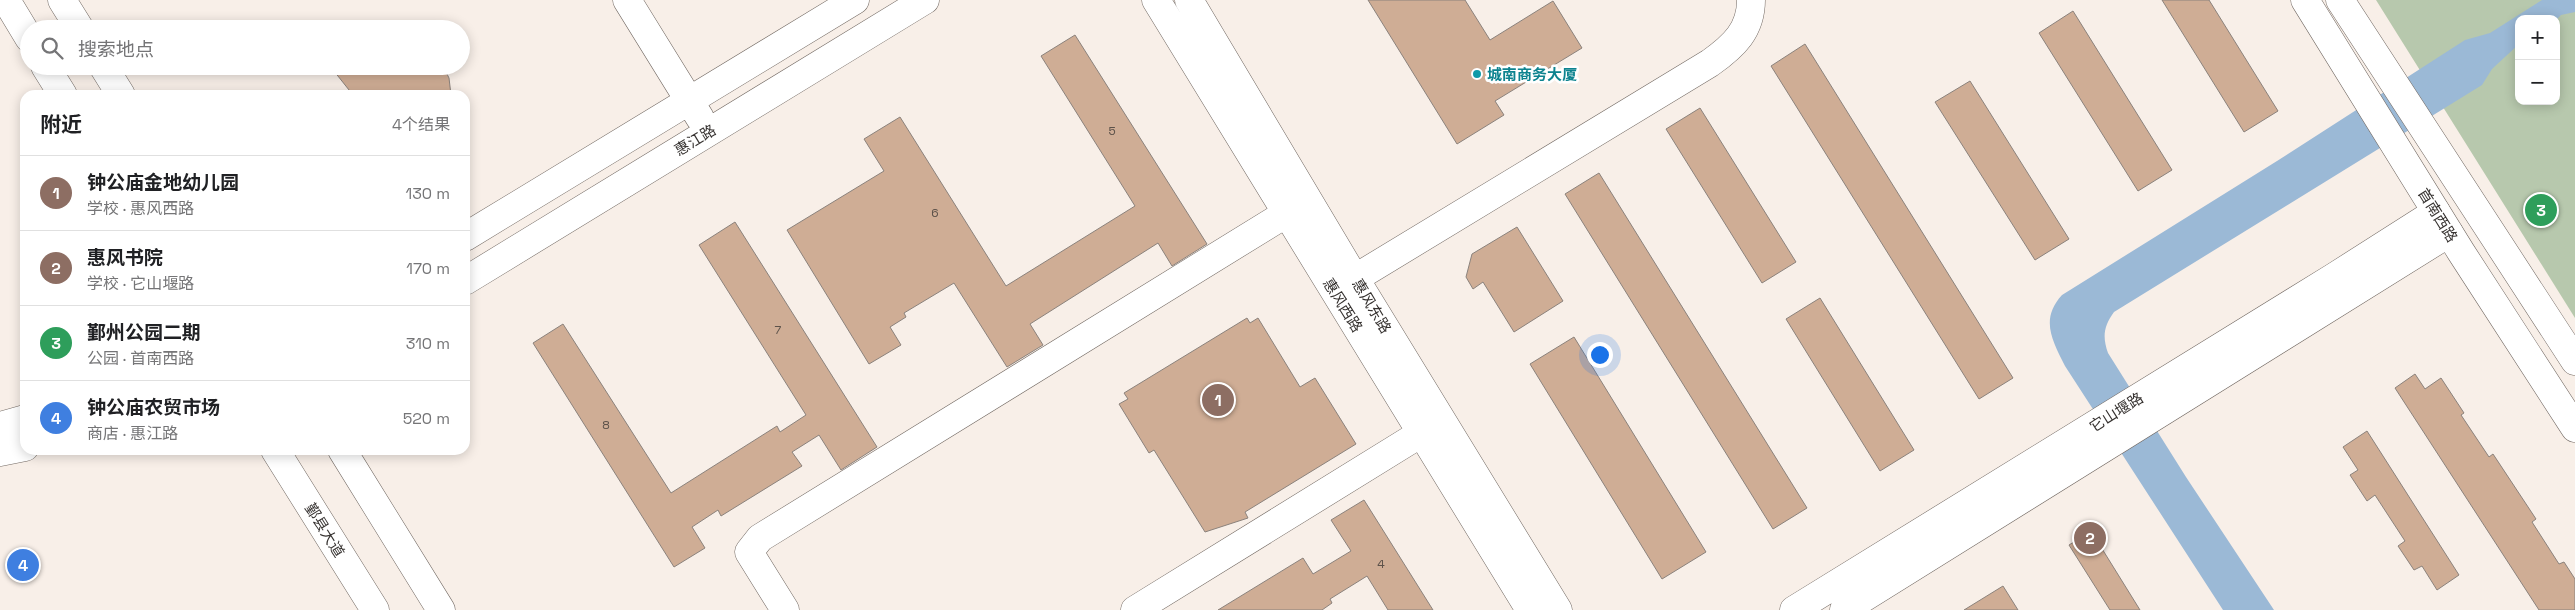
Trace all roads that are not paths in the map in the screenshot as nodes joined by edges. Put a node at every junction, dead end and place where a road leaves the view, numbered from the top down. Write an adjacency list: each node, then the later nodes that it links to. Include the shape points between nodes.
1 (6, 0): 12 (street)
2 (62, 0): 11 (street)
3 (627, 0): 17 (street)
4 (855, 0): 17 (street)
5 (925, 0): 18 (street, 惠江路)
6 (1156, 0): 19 (street, 惠风西路)
7 (1189, 0): 19 (street)
8 (1751, 0): 23 (street, via 1746,30 1729,50)
9 (2305, 0): 20 (street, 首南西路)
10 (2340, 0): 24 (street)
11 (74, 20)
12 (20, 23)
13 (51, 75): 15 (street)
14 (109, 75): 16 (street)
15 (60, 90)
16 (118, 90)
17 (690, 102): 18 (street); 21 (street)
18 (709, 132): 22 (street, 惠江路)
19 (1298, 207): 23 (street, 惠风西路); 35 (street, via 760,538 749,552)
20 (2443, 222): 28 (street, 首南西路); 39 (street, 它山堰路, via 2334,277); 40 (street, 它山堰路)
21 (470, 234)
22 (470, 278)
23 (1344, 284): 27 (street, 惠风西路)
24 (2575, 361)
25 (20, 420): 26 (street)
26 (0, 426)
27 (1431, 426): 36 (street); 37 (street, 惠风西路); 38 (street)
28 (2575, 428)
29 (20, 448): 30 (street)
30 (0, 452)
31 (278, 455): 33 (street, 鄞县大道)
32 (345, 455): 34 (street)
33 (375, 610)
34 (441, 610)
35 (785, 610)
36 (1135, 610)
37 (1530, 610)
38 (1558, 610)
39 (1794, 610)
40 (1844, 610)

